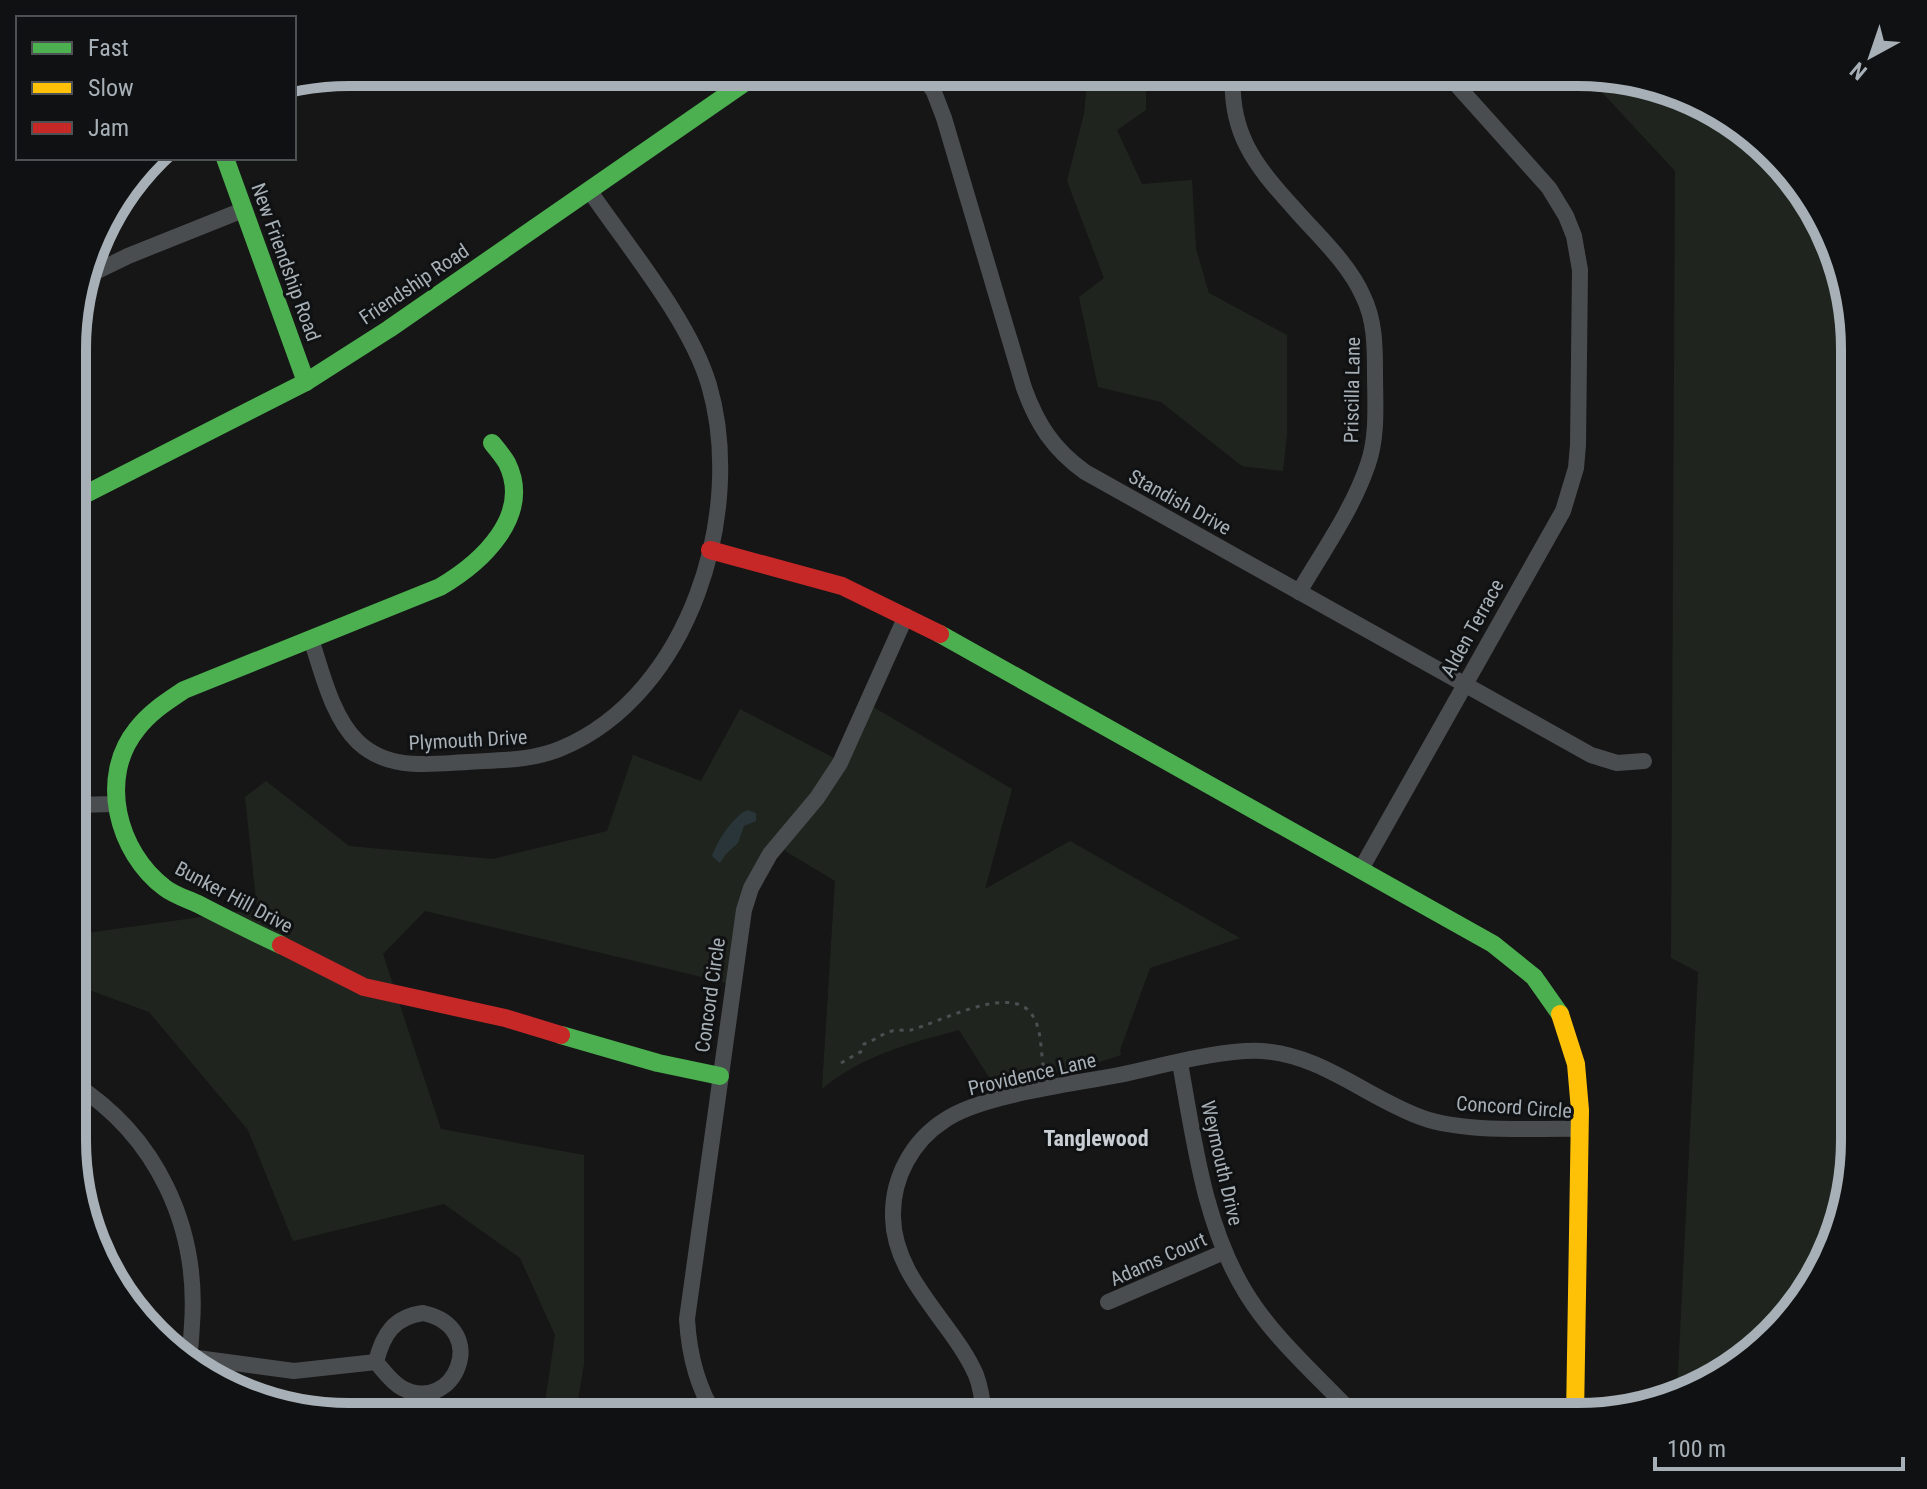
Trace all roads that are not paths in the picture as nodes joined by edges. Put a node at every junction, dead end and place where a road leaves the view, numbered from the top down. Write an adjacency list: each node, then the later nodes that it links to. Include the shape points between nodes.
1 (739, 86): 6 (street, Friendship Road)
2 (930, 86): 13 (street, Standish Drive, via 1039,426 1085,472)
3 (1233, 87): 13 (street, Priscilla Lane, via 1237,123 1254,163 1351,275 1373,328 1375,415 1369,462)
4 (1458, 87): 16 (street, Alden Terrace, via 1558,201 1574,236 1580,270 1573,484)
5 (226, 160): 7 (street, New Friendship Road)
6 (589, 190): 9 (street, Friendship Road); 12 (street, Plymouth Drive, via 683,326 708,382 721,458)
7 (243, 210): 8 (street); 9 (street, New Friendship Road)
8 (98, 270)
9 (306, 382): 11 (street, Friendship Road)
10 (492, 443): 15 (street, Bunker Hill Drive, via 507,464 513,500 503,528 479,561 440,587)
11 (86, 494)
12 (710, 550): 14 (street, via 842,586); 15 (street, Plymouth Drive, via 690,615 649,681 592,733 547,754 415,765 387,760 350,733)
13 (1299, 592): 16 (street, Standish Drive)
14 (906, 616): 20 (street); 22 (street, Concord Circle, via 840,763 770,854 751,888)
15 (313, 644): 18 (street, Bunker Hill Drive, via 184,690 154,708 122,754)
16 (1466, 685): 17 (street, Standish Drive, via 1591,755 1617,763); 20 (street, Alden Terrace)
17 (1644, 761)
18 (116, 804): 19 (street); 22 (street, Bunker Hill Drive, via 128,847 165,888 348,981)
19 (87, 805)
20 (1361, 869): 24 (street, via 1493,944 1542,986 1573,1049)
21 (1180, 1063): 24 (street, Concord Circle, via 1240,1051 1289,1055 1443,1124); 25 (street, Weymouth Drive); 31 (street, Providence Lane, via 970,1107 945,1120 911,1153 894,1196 899,1249 975,1374)
22 (720, 1076): 30 (street, Concord Circle, via 687,1319 696,1377)
23 (87, 1093): 27 (street, via 127,1128 156,1165 176,1205 192,1267)
24 (1579, 1129): 33 (street, Concord Circle)
25 (1224, 1252): 26 (street, Adams Court); 32 (street, Weymouth Drive, via 1254,1305)
26 (1108, 1302)
27 (190, 1350)
28 (207, 1361): 29 (street, via 294,1371)
29 (376, 1362): 29 (street, via 388,1331 409,1315 437,1316 460,1341 454,1375 434,1391 399,1387)
30 (709, 1402)
31 (981, 1403)
32 (1343, 1403)
33 (1575, 1403)

